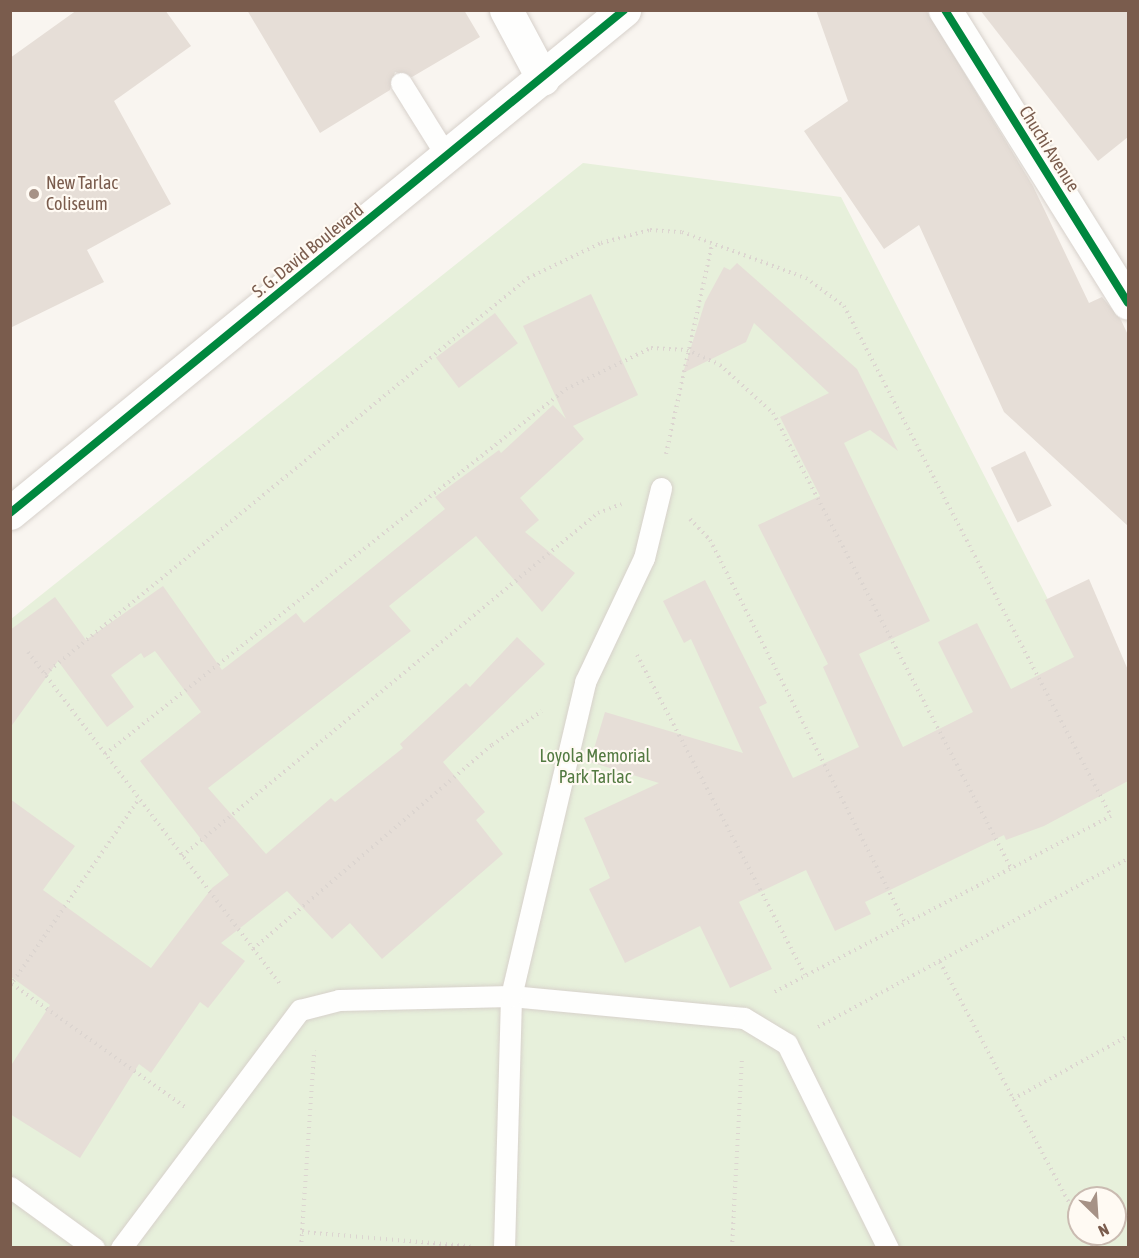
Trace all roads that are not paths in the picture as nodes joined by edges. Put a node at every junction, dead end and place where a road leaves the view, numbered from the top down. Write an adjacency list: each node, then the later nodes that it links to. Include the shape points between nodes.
1 (506, 10): 4 (street)
2 (624, 10): 4 (street, S. G. David Boulevard)
3 (945, 10): 7 (street, Chuchi Avenue)
4 (543, 80): 6 (street, S. G. David Boulevard)
5 (402, 83): 6 (lane)
6 (447, 157): 9 (street, S. G. David Boulevard)
7 (1128, 303)
8 (661, 488): 10 (lane, via 644,558 585,682)
9 (10, 513)
10 (511, 996): 13 (lane, via 339,1000 300,1010); 14 (lane); 15 (lane, via 744,1018 787,1044)
11 (10, 1187): 12 (lane)
12 (94, 1248)
13 (121, 1248)
14 (504, 1248)
15 (888, 1248)

